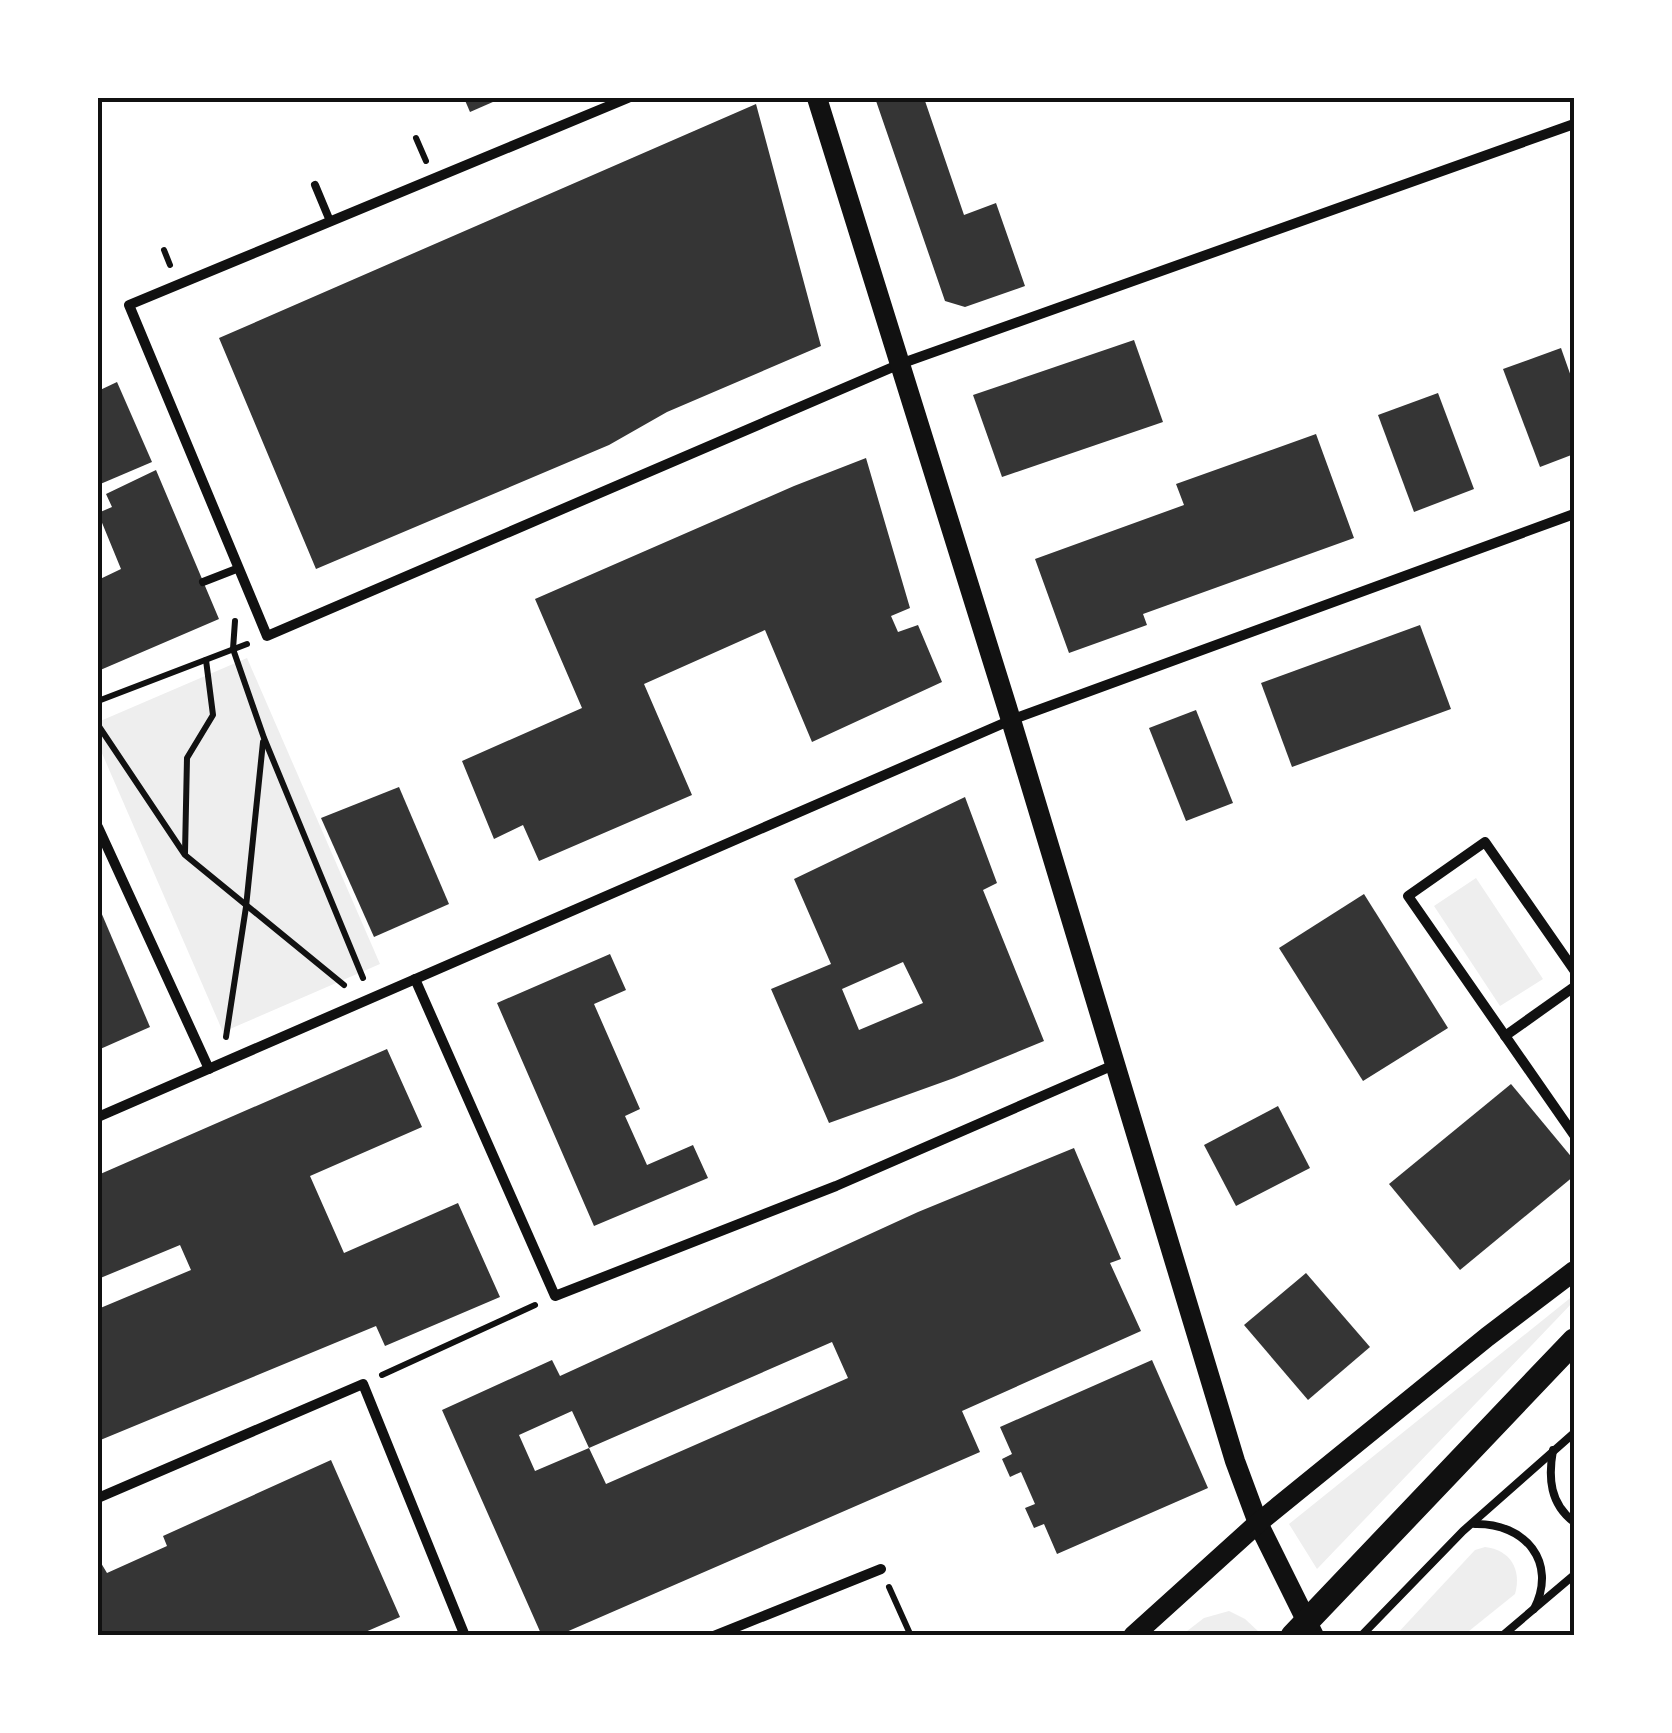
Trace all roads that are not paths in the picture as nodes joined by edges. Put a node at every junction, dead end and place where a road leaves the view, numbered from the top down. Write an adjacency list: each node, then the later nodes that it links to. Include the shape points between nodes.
1 (628, 98): 5 (street)
2 (817, 98): 6 (main road)
3 (1574, 124): 6 (street)
4 (314, 185): 5 (lane)
5 (330, 221): 8 (street, via 129,304)
6 (900, 364): 8 (street, via 267,636); 10 (main road)
7 (1574, 514): 10 (street)
8 (239, 568): 9 (lane)
9 (203, 582)
10 (1012, 720): 13 (street); 16 (main road)
11 (98, 827): 17 (street)
12 (1574, 970): 15 (street, via 1485,842 1408,896)
13 (416, 979): 16 (street, via 556,1296 836,1186); 17 (street)
14 (1574, 987): 15 (street)
15 (1506, 1036): 19 (street)
16 (1116, 1064): 26 (main road)
17 (209, 1069): 18 (street)
18 (98, 1117)
19 (1574, 1134)
20 (1574, 1271): 26 (main road)
21 (1574, 1341): 31 (highway)
22 (1574, 1434): 23 (lane)
23 (1554, 1450): 25 (lane, via 1553,1496); 27 (lane)
24 (98, 1498): 32 (street, via 363,1384)
25 (1574, 1522)
26 (1258, 1523): 31 (main road); 34 (main road)
27 (1472, 1524): 30 (lane, via 1510,1529 1526,1540 1543,1574); 35 (lane)
28 (881, 1570): 33 (street)
29 (1574, 1575): 30 (lane)
30 (1534, 1609): 36 (lane)
31 (1305, 1631)
32 (465, 1636)
33 (714, 1636)
34 (1133, 1636)
35 (1360, 1636)
36 (1502, 1636)

